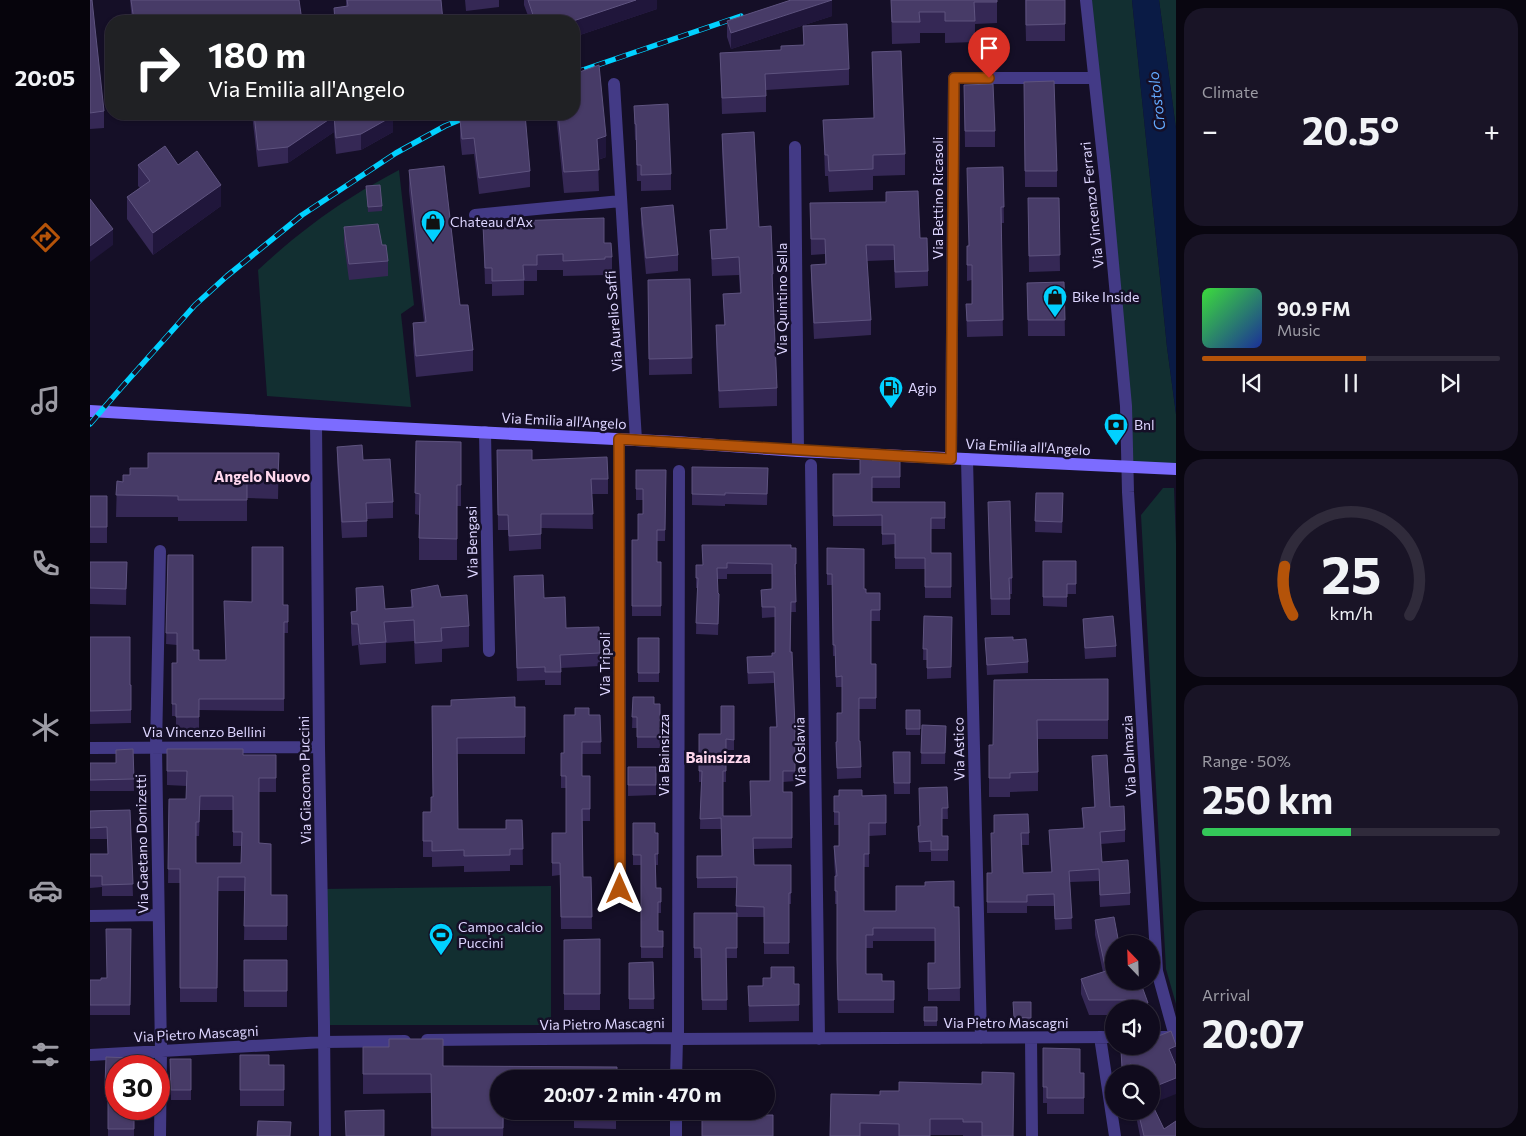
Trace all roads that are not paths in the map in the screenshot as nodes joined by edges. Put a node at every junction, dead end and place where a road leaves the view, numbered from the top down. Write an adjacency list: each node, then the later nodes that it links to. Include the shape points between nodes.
1 (1086, 0): 2 (street, Via Vincenzo Ferrari)
2 (1094, 78): 13 (street, Via Bettino Ricasoli, via 954,78); 16 (street, Via Vincenzo Ferrari, via 1123,365)
3 (614, 84): 5 (street, Via Aurelio Saffi)
4 (796, 147): 12 (street, Via Quintino Sella)
5 (621, 201): 6 (street); 11 (street, Via Aurelio Saffi)
6 (475, 215)
7 (95, 412): 8 (main road, Via Emilia all'Angelo)
8 (316, 424): 9 (main road, Via Emilia all'Angelo); 21 (street, Via Giacomo Puccini)
9 (485, 432): 10 (main road, Via Emilia all'Angelo); 20 (street, Via Bengasi)
10 (619, 439): 11 (main road, Via Emilia all'Angelo); 24 (street, Via Tripoli)
11 (636, 440): 12 (main road, Via Emilia all'Angelo)
12 (798, 451): 13 (main road, Via Emilia all'Angelo)
13 (951, 459): 14 (main road, Via Emilia all'Angelo)
14 (967, 460): 16 (main road, Via Emilia all'Angelo); 29 (street, Via Astico)
15 (810, 465): 33 (street, Via Oslavia)
16 (1128, 467): 17 (main road, Via Emilia all'Angelo); 34 (street, Via Dalmazia, via 1157,971)
17 (1176, 469)
18 (679, 471): 32 (street, Via Bainsizza)
19 (160, 551): 23 (street, Via Gaetano Donizetti)
20 (490, 652)
21 (319, 747): 23 (street, Via Vincenzo Bellini); 35 (street, Via Giacomo Puccini)
22 (90, 748): 23 (street, Via Vincenzo Bellini)
23 (156, 748): 25 (street, Via Gaetano Donizetti)
24 (620, 889)
25 (158, 915): 26 (street); 36 (street, Via Gaetano Donizetti)
26 (90, 916)
27 (1100, 1037): 28 (street, Via Pietro Mascagni); 30 (street, Via Pietro Mascagni); 44 (street)
28 (1105, 1037)
29 (981, 1038): 30 (street, Via Pietro Mascagni); 33 (street, Via Pietro Mascagni)
30 (1031, 1038): 43 (street)
31 (1160, 1038): 34 (street)
32 (677, 1039): 33 (street, Via Pietro Mascagni); 35 (street, Via Pietro Mascagni); 38 (street, Via Bainsizza)
33 (819, 1039)
34 (1175, 1039)
35 (324, 1042): 36 (street, Via Pietro Mascagni); 41 (street, Via Giacomo Puccini)
36 (161, 1052): 37 (street, Via Pietro Mascagni); 40 (street, Via Gaetano Donizetti)
37 (90, 1055)
38 (676, 1070)
39 (676, 1120): 42 (street)
40 (160, 1136)
41 (324, 1136)
42 (676, 1136)
43 (1032, 1136)
44 (1114, 1136)

